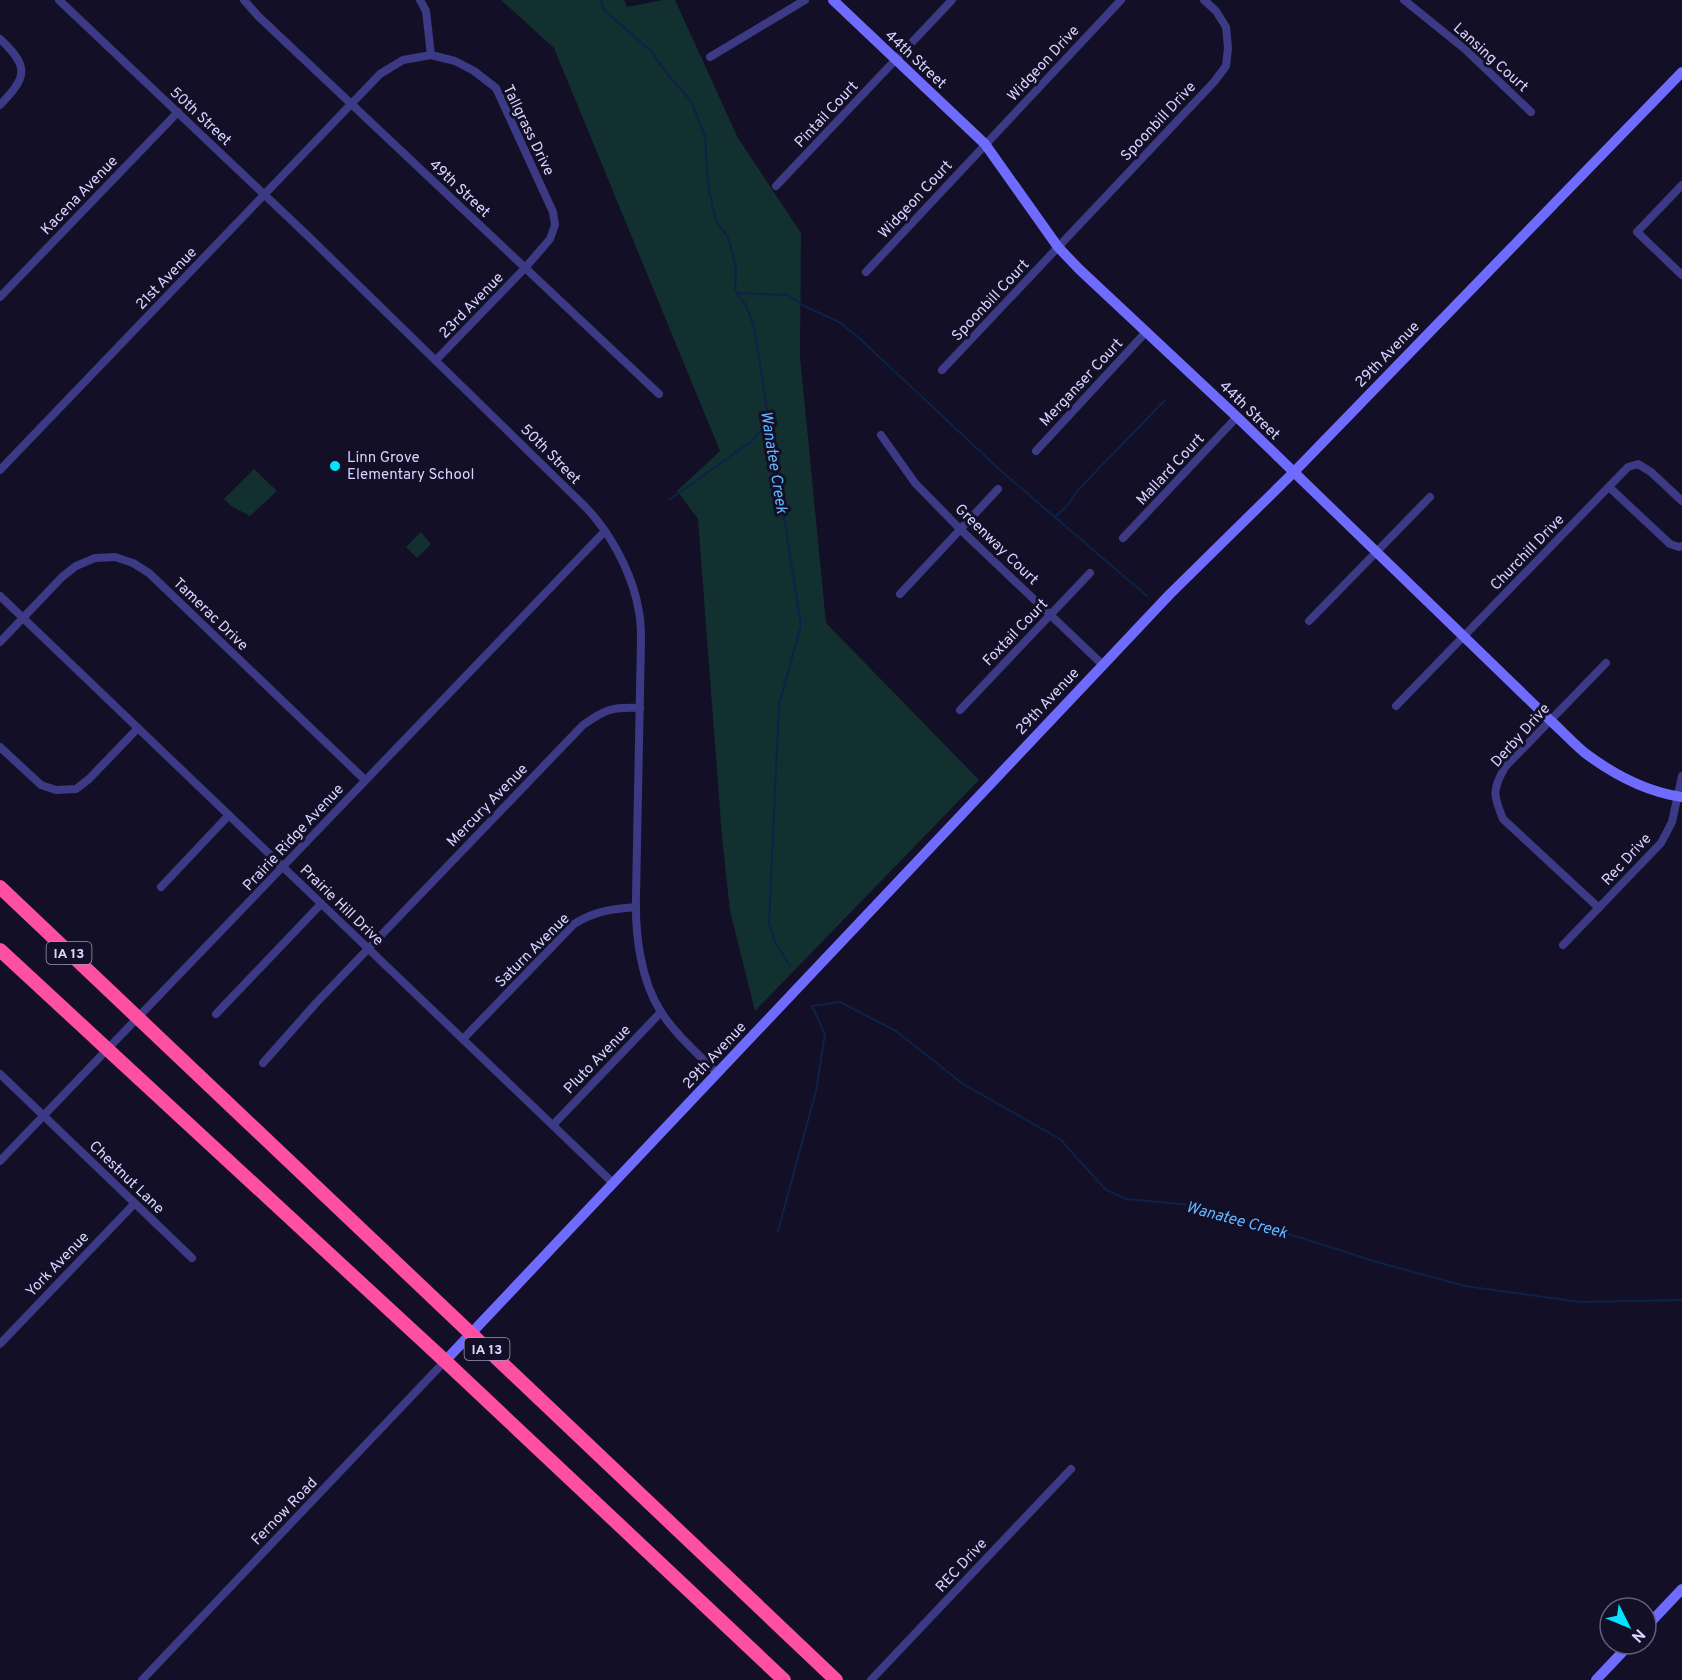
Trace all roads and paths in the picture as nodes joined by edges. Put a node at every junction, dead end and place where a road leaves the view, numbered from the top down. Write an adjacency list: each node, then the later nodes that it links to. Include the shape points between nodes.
1 (59, 0): 17 (street, 50th Street)
2 (244, 0): 15 (street, 49th Street)
3 (420, 0): 11 (street, via 426,11)
4 (805, 0): 12 (street)
5 (833, 0): 13 (street, 44th Street)
6 (952, 0): 13 (street, Pintail Court)
7 (1121, 0): 19 (street, Widgeon Drive)
8 (1204, 0): 23 (street, Spoonbill Drive, via 1226,27 1226,66)
9 (1404, 0): 18 (street, Lansing Court, via 1466,50)
10 (0, 39): 16 (street, via 20,61 22,72 18,84)
11 (430, 55): 15 (street, Tallgrass Drive, via 403,60 380,74); 24 (street, Tallgrass Drive, via 455,61 496,88 553,212 555,225 550,239)
12 (710, 57)
13 (895, 60): 19 (street, 44th Street); 21 (street, Pintail Court)
14 (1682, 72): 36 (street, 29th Avenue)
15 (351, 104): 22 (street, 21st Avenue); 24 (street, 49th Street)
16 (0, 105)
17 (178, 112): 22 (street, 50th Street); 27 (street, Kacena Avenue)
18 (1531, 112)
19 (985, 144): 23 (street, 44th Street); 25 (street, Widgeon Court)
20 (1682, 185): 26 (street, via 1637,232)
21 (776, 186)
22 (265, 195): 29 (street, 50th Street); 35 (street, 21st Avenue)
23 (1058, 247): 28 (street, 44th Street); 30 (street, Spoonbill Court)
24 (525, 268): 29 (street, 23rd Avenue); 31 (street, 49th Street)
25 (866, 272)
26 (1682, 275)
27 (0, 297)
28 (1146, 332): 32 (street, 44th Street); 34 (street, Merganser Court)
29 (436, 360): 42 (street, 50th Street, via 596,518)
30 (942, 370)
31 (659, 394)
32 (1237, 417): 36 (street, 44th Street); 43 (street, Mallard Court)
33 (881, 435): 41 (street, Greenway Court, via 915,483)
34 (1035, 451)
35 (0, 470)
36 (1293, 472): 45 (street, 44th Street); 55 (street, 29th Avenue)
37 (1609, 487): 40 (street, Churchill Drive, via 1628,467 1638,465); 44 (street, via 1670,544); 52 (street, Churchill Drive)
38 (998, 489): 41 (street)
39 (1430, 497): 45 (street)
40 (1682, 501)
41 (961, 530): 47 (street); 49 (street, Greenway Court)
42 (604, 531): 57 (street, 50th Street, via 624,565 639,612); 63 (street, Prairie Ridge Avenue)
43 (1123, 538)
44 (1682, 546)
45 (1377, 552): 51 (street); 52 (street, 44th Street)
46 (1090, 573): 49 (street, Foxtail Court)
47 (900, 594)
48 (0, 596): 50 (street, Prairie Hill Drive)
49 (1051, 615): 55 (street, Greenway Court); 58 (street, Foxtail Court)
50 (23, 618): 53 (street, Tamerac Drive); 60 (street, Prairie Hill Drive); 63 (street, Tamerac Drive, via 76,566 115,556 133,563 149,573)
51 (1309, 621)
52 (1464, 636): 56 (street, Churchill Drive); 59 (street, 44th Street)
53 (0, 642)
54 (1606, 663): 59 (street, Derby Drive)
55 (1102, 665): 81 (street, 29th Avenue)
56 (1396, 706)
57 (640, 708): 70 (street, 50th Street); 73 (street, Mercury Avenue, via 603,711 583,725)
58 (960, 710)
59 (1551, 721): 64 (street, 44th Street, via 1611,770 1635,783); 71 (street, Derby Drive, via 1505,767 1496,784 1495,799 1503,819)
60 (138, 728): 61 (street, via 76,789 56,790 41,785); 65 (street, Prairie Hill Drive)
61 (0, 747)
62 (1682, 776): 64 (street, Rec Drive)
63 (365, 780): 66 (street, Prairie Ridge Avenue)
64 (1680, 797): 71 (street, Rec Drive, via 1661,843)
65 (229, 815): 66 (street, Prairie Hill Drive); 67 (street)
66 (283, 867): 69 (street, Prairie Hill Drive); 77 (street, Prairie Ridge Avenue)
67 (160, 886)
68 (0, 887): 77 (highway, IA 13)
69 (321, 904): 73 (street, Prairie Hill Drive); 76 (street)
70 (636, 907): 75 (street, 50th Street, via 643,962); 78 (street, Saturn Avenue, via 589,915 574,924)
71 (1599, 908): 72 (street, Rec Drive)
72 (1563, 945)
73 (369, 949): 78 (street, Prairie Hill Drive); 80 (street, Mercury Avenue)
74 (0, 950): 79 (highway, IA 13)
75 (661, 1012): 81 (street, 50th Street); 84 (street, Pluto Avenue)
76 (216, 1014)
77 (138, 1018): 79 (street, Prairie Ridge Avenue); 89 (highway, IA 13)
78 (464, 1040): 84 (street, Prairie Hill Drive)
79 (107, 1050): 83 (street, Prairie Ridge Avenue); 91 (highway, IA 13)
80 (263, 1064)
81 (717, 1073): 86 (street, 29th Avenue)
82 (0, 1074): 83 (street, Chestnut Lane)
83 (44, 1116): 85 (street, Prairie Ridge Avenue); 87 (street, Chestnut Lane)
84 (553, 1125): 86 (street, Prairie Hill Drive)
85 (0, 1161)
86 (613, 1183): 89 (street, 29th Avenue)
87 (134, 1204): 88 (street, Chestnut Lane); 90 (street, York Avenue)
88 (192, 1258)
89 (471, 1333): 91 (street, 29th Avenue); 98 (highway, IA 13)
90 (0, 1344)
91 (445, 1361): 96 (street, Fernow Road); 97 (highway, IA 13)
92 (1071, 1468): 99 (street, REC Drive)
93 (1682, 1589): 94 (street)
94 (1658, 1614)
95 (1619, 1656): 100 (street)
96 (142, 1680)
97 (784, 1680)
98 (836, 1680)
99 (871, 1680)
100 (1596, 1680)

